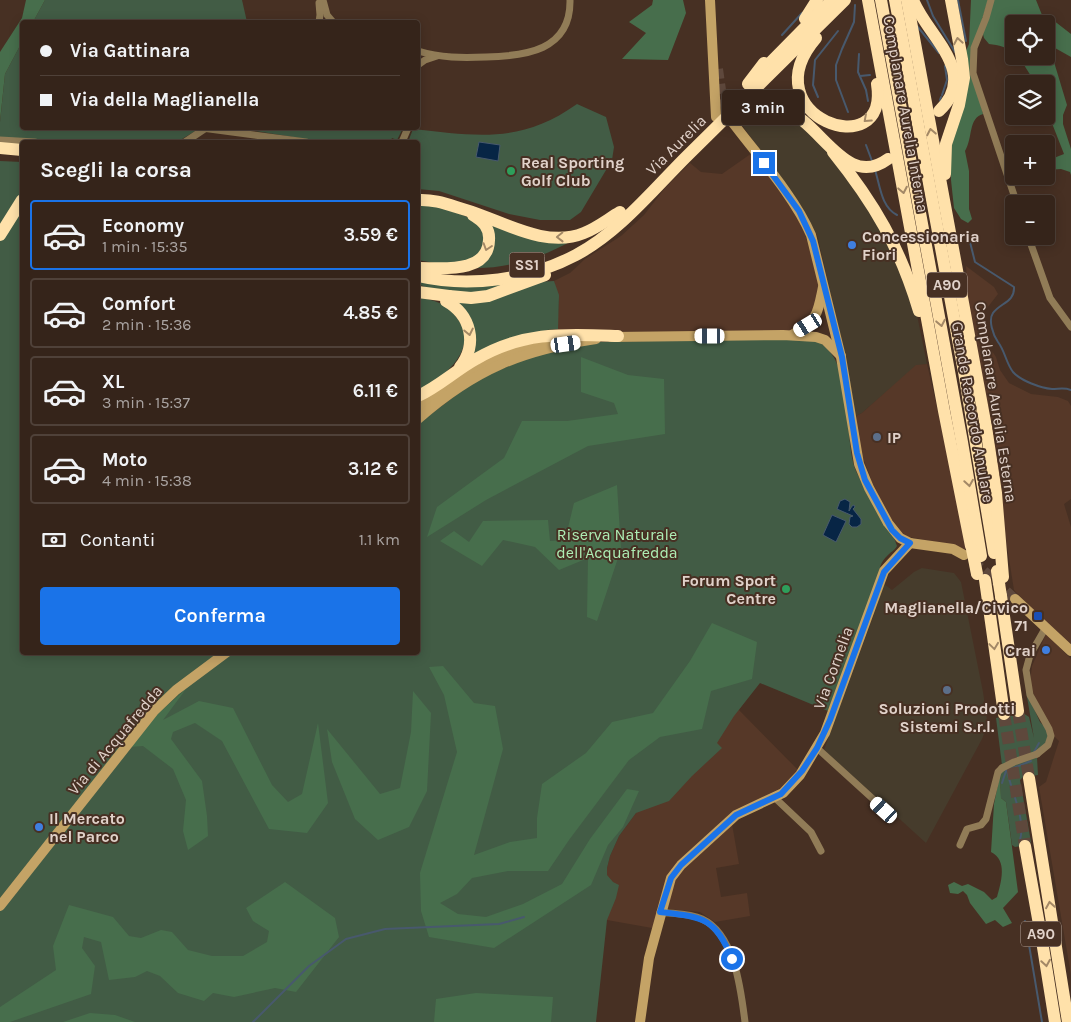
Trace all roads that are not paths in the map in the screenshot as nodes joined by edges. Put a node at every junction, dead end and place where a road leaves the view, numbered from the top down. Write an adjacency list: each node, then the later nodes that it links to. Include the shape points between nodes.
1 (318, 0): 15 (street)
2 (323, 0): 16 (street)
3 (570, 0): 18 (street, via 564,26 551,42 538,51 502,57)
4 (710, 0): 20 (street)
5 (715, 0): 20 (street)
6 (817, 0): 21 (highway)
7 (832, 0): 21 (highway, Via Aurelia / SS1)
8 (846, 0): 14 (highway, one-way to 8, via 869,28 878,102 865,122 848,128 835,126 818,116 804,102 798,79 810,45); 36 (highway, Via Aurelia / SS1)
9 (895, 0): 67 (highway, Grande Raccordo Anulare / A90)
10 (907, 0): 52 (highway, Complanare Aurelia Esterna, one-way to 10)
11 (913, 0): 22 (highway, via 952,66 952,90)
12 (951, 0): 52 (highway, one-way to 12, via 965,290 945,173 946,144 964,78)
13 (991, 0): 38 (street, via 974,48 973,73)
14 (873, 2): 63 (highway, Complanare Aurelia Interna, one-way to 63); 66 (highway, Grande Raccordo Anulare / A90, one-way to 66, via 962,442)
15 (319, 20)
16 (331, 20)
17 (420, 51): 18 (street)
18 (437, 56): 19 (street)
19 (420, 64)
20 (715, 65): 23 (street)
21 (748, 84): 23 (highway, Via Aurelia / SS1)
22 (939, 111)
23 (716, 117): 42 (highway, Via Aurelia / SS1)
24 (733, 123): 49 (street, via 803,218 813,241)
25 (202, 130): 28 (street)
26 (240, 130): 29 (street)
27 (0, 140): 30 (street)
28 (188, 140)
29 (295, 140)
30 (20, 141)
31 (0, 148): 32 (highway)
32 (20, 150)
33 (833, 152): 36 (highway, via 800,117 786,109 764,106 738,114); 37 (highway, via 862,166); 63 (highway, via 872,205 899,255 918,308)
34 (0, 156): 35 (highway)
35 (20, 158)
36 (686, 158): 43 (highway, Via Aurelia / SS1)
37 (884, 161)
38 (1014, 195)
39 (420, 200): 41 (highway, via 436,201)
40 (20, 203): 44 (highway)
41 (465, 210): 42 (highway, one-way to 41, via 584,233 552,237); 47 (highway, one-way to 47, via 482,221 488,230 489,243 484,255 466,266)
42 (620, 212): 46 (highway, Via Aurelia / SS1, via 580,244 533,264 480,273)
43 (614, 227): 48 (highway, Via Aurelia / SS1, via 571,257 524,274 465,281 440,280); 51 (highway, via 589,252 542,277 488,296)
44 (0, 235)
45 (1031, 245): 55 (street, via 1050,298)
46 (420, 271)
47 (420, 271)
48 (420, 272)
49 (824, 284): 53 (street, via 818,311); 54 (street)
50 (420, 291): 51 (highway, bridge)
51 (447, 298): 60 (highway, one-way to 60, via 462,314 470,331 468,352)
52 (965, 312): 67 (highway, Complanare Aurelia Esterna, via 994,476)
53 (812, 321): 54 (street, via 824,320); 56 (street)
54 (834, 324): 58 (street, via 828,332); 59 (street)
55 (1071, 327)
56 (792, 335): 57 (street); 58 (street)
57 (618, 336): 60 (highway, via 539,336 502,346); 62 (street, via 549,341 511,351 471,369); 64 (street, via 551,347 513,359 452,390)
58 (816, 337): 59 (street, via 825,340)
59 (842, 357): 65 (street, via 860,467 892,530)
60 (458, 369): 61 (highway)
61 (420, 395)
62 (420, 407)
63 (944, 411): 66 (highway, Complanare Aurelia Interna)
64 (420, 417)
65 (910, 543): 66 (street); 74 (street, Via Cornelia, via 884,572 838,700)
66 (972, 553): 73 (highway, Grande Raccordo Anulare / A90, one-way to 73, via 990,615)
67 (1000, 574): 68 (highway, Complanare Aurelia Esterna)
68 (1007, 598): 69 (street); 72 (highway, Complanare Aurelia Esterna, via 1007,634)
69 (1046, 627): 70 (street); 78 (street, bridge, via 1030,655 1026,670 1030,695 1049,729 1048,745 1037,754 998,772 986,819 979,826 965,830)
70 (1071, 651)
71 (223, 655): 81 (street, Via di Acquafredda, via 154,711)
72 (1018, 711)
73 (1004, 714)
74 (817, 748): 76 (street, Via Cornelia, via 798,778); 77 (street)
75 (1029, 778): 86 (highway, A90, one-way to 75)
76 (774, 797): 80 (street, via 811,832); 82 (street, Via Cornelia, via 739,813 681,865 671,878)
77 (884, 810)
78 (960, 846)
79 (1025, 846): 85 (highway, A90, one-way to 85)
80 (822, 851)
81 (0, 906)
82 (660, 912): 83 (street, Via Cornelia, via 647,966); 84 (street, via 699,918 722,937 738,979)
83 (640, 1022)
84 (745, 1022)
85 (1055, 1022)
86 (1068, 1022)

